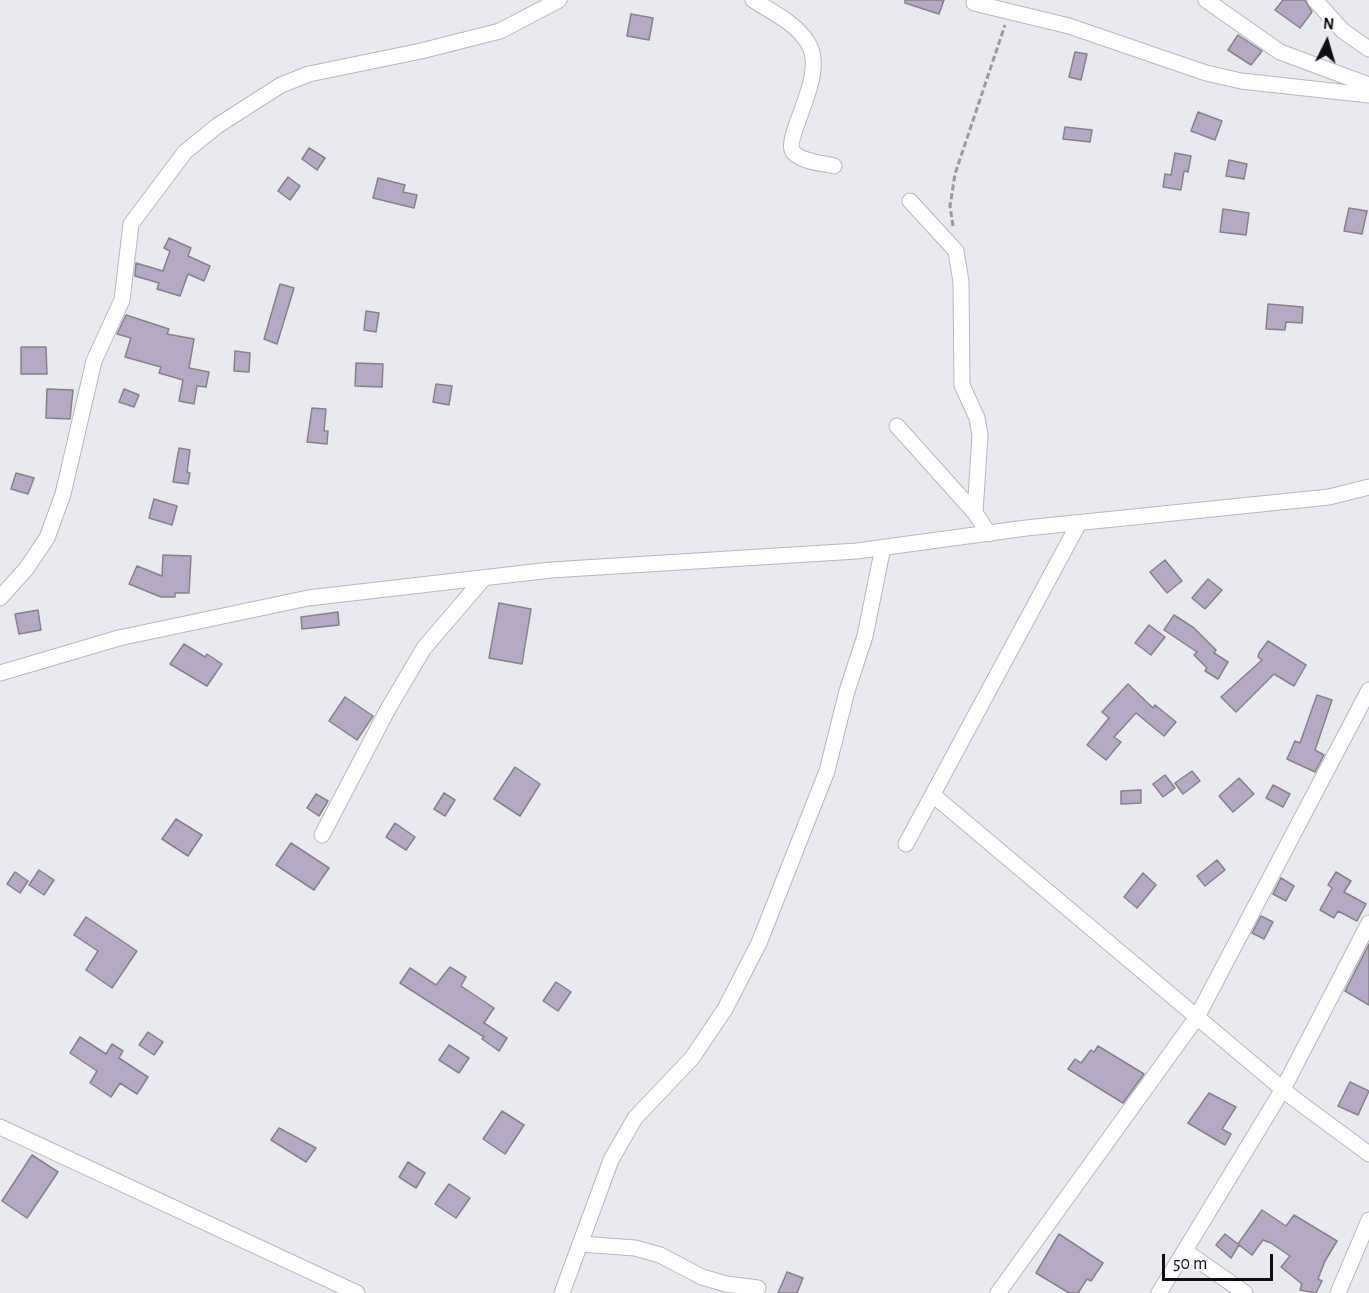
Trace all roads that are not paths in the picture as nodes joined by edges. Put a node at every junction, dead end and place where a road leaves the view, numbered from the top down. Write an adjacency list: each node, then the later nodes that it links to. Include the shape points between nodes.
1 (559, 0): 18 (street, via 500,31 309,74 281,85 217,126 185,152 131,224 122,300 94,361 63,494 46,538)
2 (753, 0): 9 (street, via 788,22 809,44 814,69 791,148 804,158)
3 (1206, 0): 7 (street, via 1280,52)
4 (1315, 0): 6 (street, via 1343,30)
5 (974, 3): 8 (street, via 1069,26 1206,73 1241,81)
6 (1369, 49)
7 (1369, 85)
8 (1369, 95)
9 (834, 166)
10 (910, 201): 13 (street, via 956,251 961,282 962,386 977,418 980,435)
11 (897, 426): 13 (street)
12 (1369, 487): 14 (street, via 1329,497)
13 (975, 513): 15 (street)
14 (1079, 523): 15 (street); 21 (street)
15 (989, 534): 16 (street)
16 (884, 547): 17 (street); 30 (street, via 865,636 827,771 759,943 725,1009 692,1058 635,1118 611,1160)
17 (484, 578): 19 (street, via 308,598 119,638); 22 (street, via 424,648)
18 (0, 598)
19 (0, 673)
20 (1369, 690): 25 (street)
21 (933, 795): 23 (street); 25 (street)
22 (322, 835)
23 (906, 844)
24 (1369, 923): 26 (street)
25 (1197, 1017): 26 (street); 35 (street)
26 (1283, 1089): 28 (street); 31 (street)
27 (0, 1127): 33 (street)
28 (1369, 1154)
29 (1369, 1220): 38 (street)
30 (580, 1244): 32 (street, via 635,1248 660,1255 702,1277); 34 (street)
31 (1185, 1251): 36 (street); 37 (street)
32 (758, 1288)
33 (357, 1293)
34 (562, 1293)
35 (998, 1293)
36 (1159, 1293)
37 (1245, 1293)
38 (1338, 1293)

